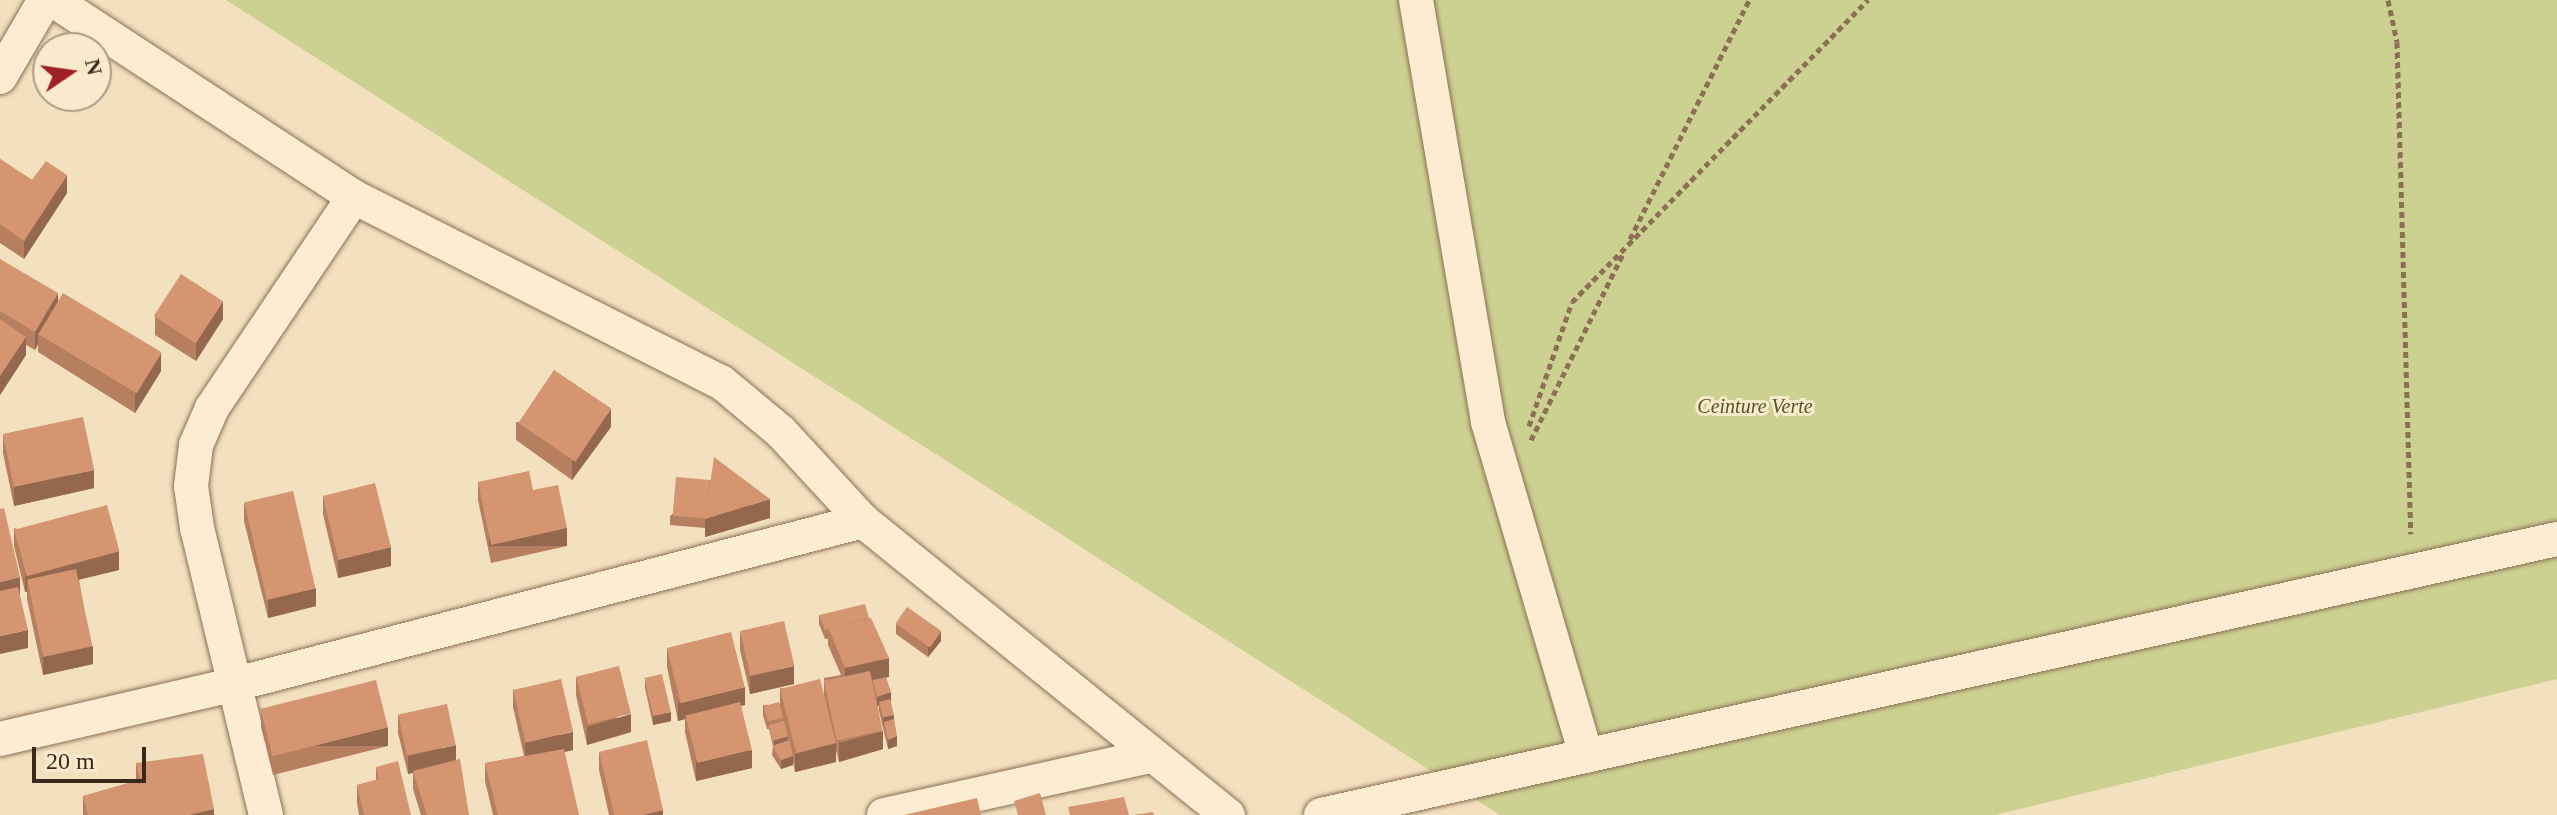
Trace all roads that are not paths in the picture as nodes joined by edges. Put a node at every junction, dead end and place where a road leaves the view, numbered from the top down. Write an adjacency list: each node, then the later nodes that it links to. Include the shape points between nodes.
1 (45, 0): 4 (street)
2 (53, 0): 5 (street)
3 (1416, 0): 11 (street, via 1469,290 1475,360)
4 (0, 77)
5 (354, 197): 6 (street, via 721,382 781,432); 8 (street, via 212,408 196,445 191,486 197,528)
6 (863, 521): 8 (street); 10 (street)
7 (2557, 539): 11 (street)
8 (236, 684): 9 (street); 12 (street)
9 (0, 739)
10 (1151, 756): 13 (street); 14 (street)
11 (1586, 756): 15 (street)
12 (266, 815)
13 (884, 815)
14 (1228, 815)
15 (1321, 815)

